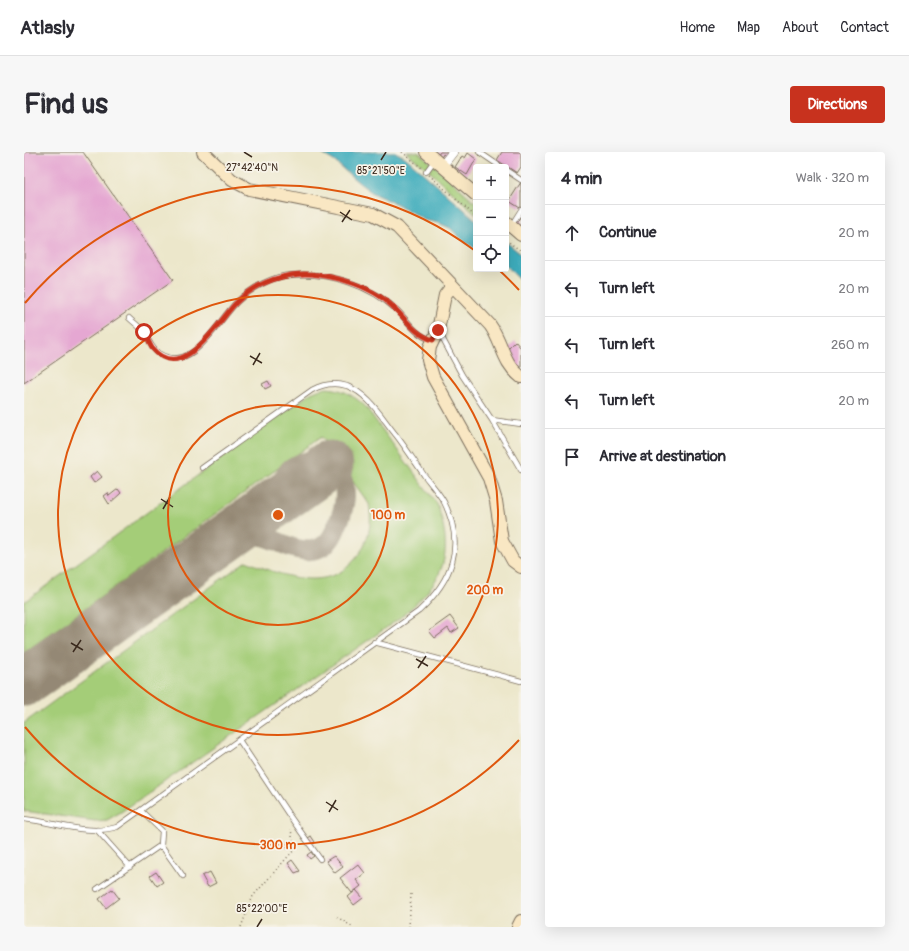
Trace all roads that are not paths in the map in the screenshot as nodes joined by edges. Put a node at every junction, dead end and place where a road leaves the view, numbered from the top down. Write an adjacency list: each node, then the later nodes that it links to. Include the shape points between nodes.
1 (204, 152): 13 (main road, via 232,180 249,189 382,217 406,235)
2 (453, 152): 4 (street)
3 (479, 152): 5 (lane)
4 (435, 159): 6 (lane); 9 (main road)
5 (497, 164)
6 (426, 172)
7 (509, 172): 8 (lane)
8 (521, 180)
9 (473, 192)
10 (521, 210): 11 (lane)
11 (509, 224): 12 (main road)
12 (521, 235)
13 (455, 288): 15 (main road, via 449,290 446,295); 16 (main road, via 490,325 499,340 507,364)
14 (129, 318): 15 (lane, via 144,332 150,345 158,353 164,357 178,358 198,348 228,311 258,286 282,276 306,275 335,278 359,285 374,292 395,309 415,332 423,337)
15 (436, 335): 17 (lane); 21 (main road, via 430,347 428,360 433,377 489,478 496,501 502,541 513,561)
16 (521, 377)
17 (492, 420): 18 (lane); 20 (lane)
18 (521, 424)
19 (202, 468): 22 (lane, via 322,385 348,386 366,398 443,502 454,537 451,566 440,590 419,611)
20 (521, 470)
21 (521, 567)
22 (374, 642): 23 (lane); 24 (lane)
23 (521, 681)
24 (239, 740): 25 (lane); 29 (lane)
25 (141, 811): 27 (lane, via 117,827); 28 (lane, via 162,831)
26 (24, 819): 27 (lane)
27 (97, 830): 30 (lane)
28 (162, 845): 30 (lane); 31 (lane)
29 (320, 859)
30 (130, 867): 32 (lane)
31 (183, 876)
32 (97, 890)
33 (521, 921): 34 (main road)
34 (518, 927)

